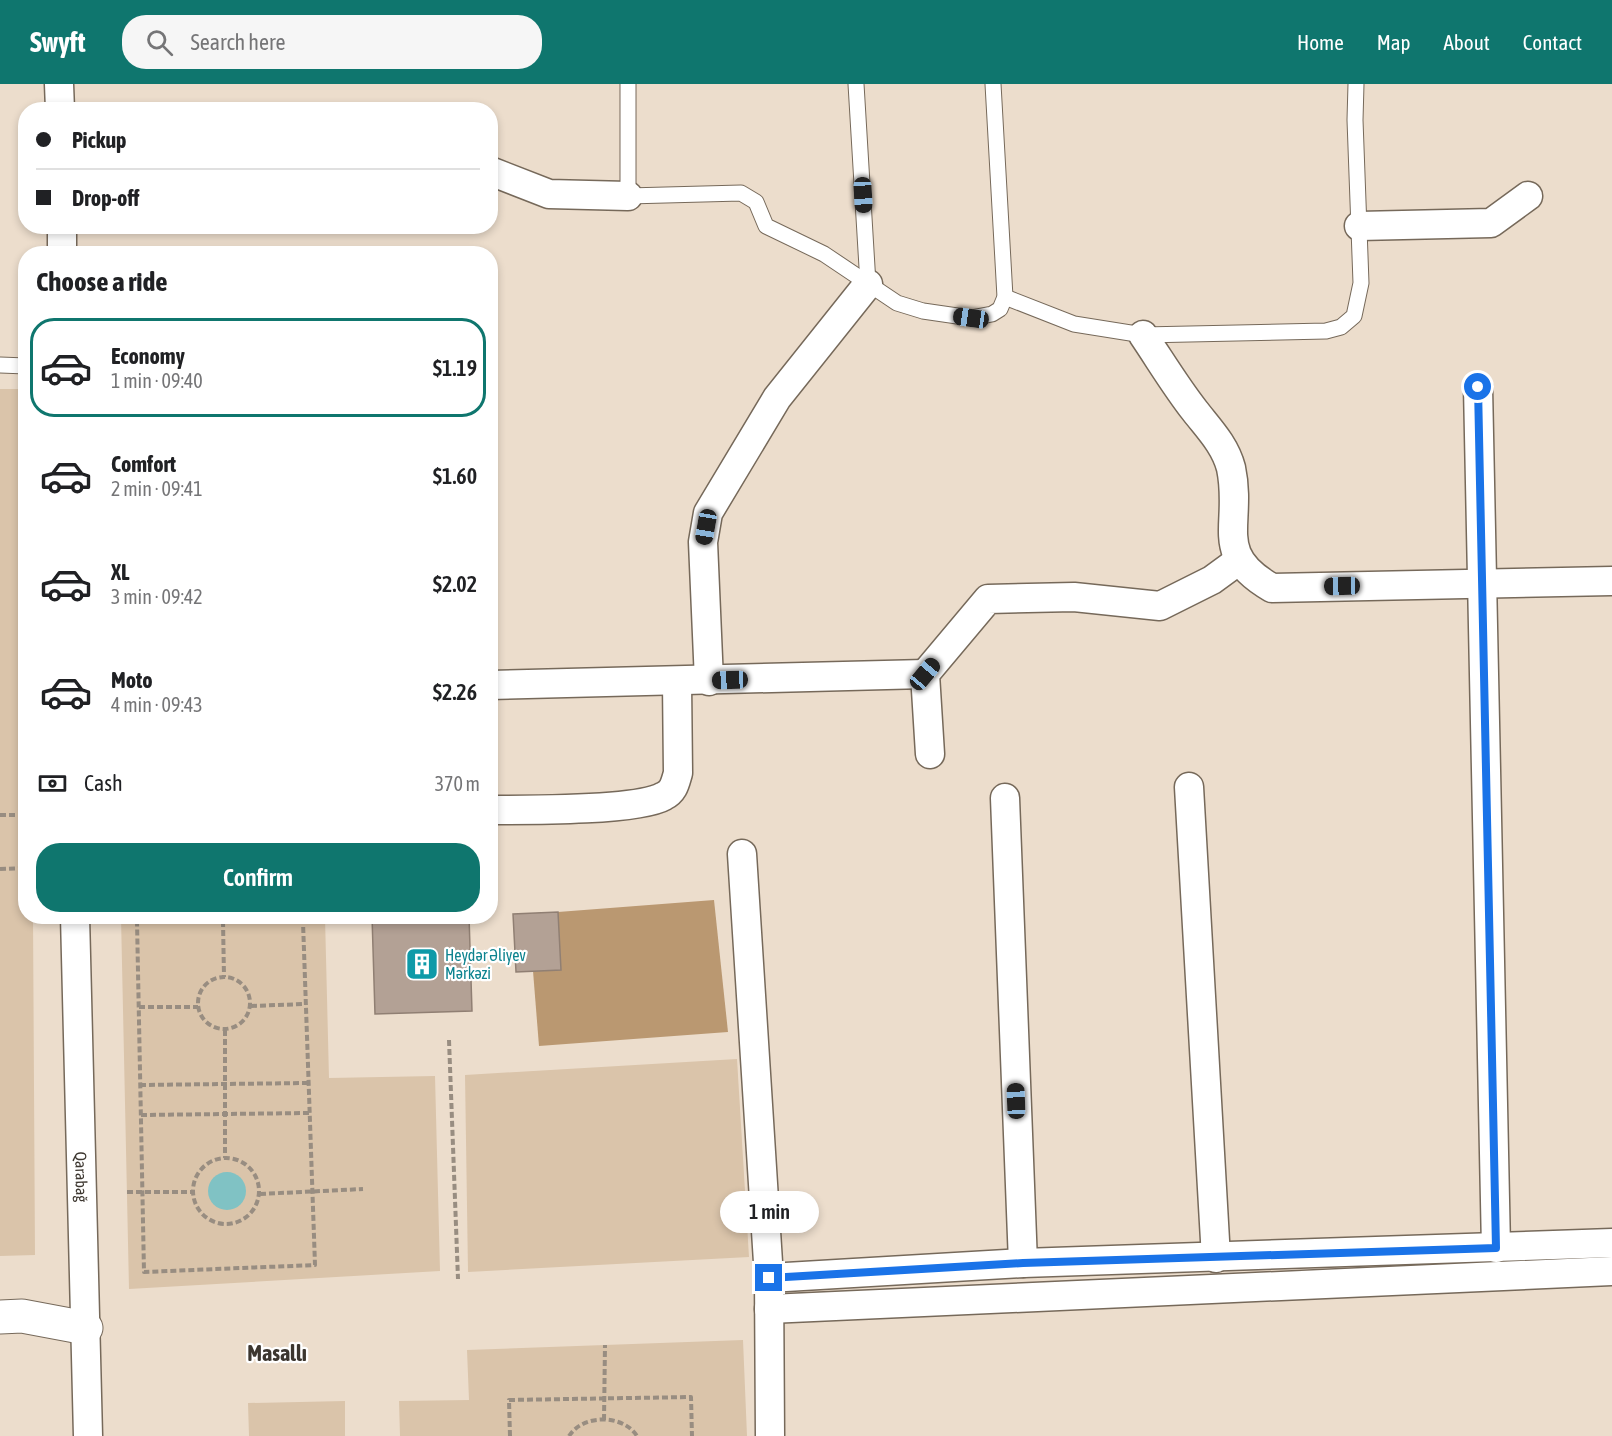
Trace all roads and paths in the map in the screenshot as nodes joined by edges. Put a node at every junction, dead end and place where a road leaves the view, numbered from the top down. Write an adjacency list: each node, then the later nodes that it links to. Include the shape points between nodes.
1 (59, 84): 6 (street)
2 (628, 84): 8 (lane)
3 (856, 84): 11 (lane)
4 (993, 84): 12 (lane)
5 (1356, 84): 10 (lane)
6 (60, 102)
7 (498, 174): 8 (street, via 549,194)
8 (628, 196): 11 (lane, via 741,193 756,202 766,226 824,254)
9 (1528, 196): 10 (street, via 1491,223)
10 (1359, 226): 13 (lane, via 1361,284 1354,316 1341,327 1326,332)
11 (868, 284): 12 (lane, via 897,303 971,318 992,314 1000,309); 21 (street, via 777,398 708,513 703,542)
12 (1005, 297): 13 (lane, via 1074,324)
13 (1143, 335): 17 (street, via 1195,411 1215,433 1230,467 1235,515 1233,541)
14 (0, 365): 15 (lane)
15 (18, 366)
16 (1478, 387): 19 (street)
17 (1238, 561): 19 (street, via 1251,576 1272,588); 20 (street, via 1212,580 1160,606 1074,597 988,599)
18 (1612, 581): 19 (street)
19 (1483, 582): 58 (street)
20 (925, 674): 21 (street); 24 (street)
21 (709, 681): 22 (street)
22 (677, 682): 23 (street); 27 (street, via 678,773 666,796 650,802)
23 (498, 685)
24 (930, 754)
25 (1189, 787): 59 (street)
26 (1005, 798): 60 (street)
27 (498, 810)
28 (0, 815): 29 (path)
29 (18, 815)
30 (742, 854): 62 (street)
31 (18, 868): 32 (path)
32 (0, 869)
33 (75, 924): 66 (street, Qarabağ)
34 (137, 924): 39 (path)
35 (223, 924): 37 (path)
36 (303, 924): 38 (path)
37 (224, 977): 40 (path, via 242,984); 41 (path, via 209,981 201,990)
38 (305, 1004): 40 (path); 44 (path)
39 (139, 1006): 41 (path); 45 (path)
40 (251, 1006): 42 (path, via 239,1026)
41 (198, 1007): 42 (path, via 206,1023)
42 (225, 1030): 46 (path)
43 (450, 1040): 63 (path)
44 (308, 1083): 46 (path); 47 (path)
45 (140, 1085): 46 (path); 48 (path)
46 (225, 1085): 49 (path)
47 (309, 1113): 49 (path); 55 (path)
48 (141, 1115): 49 (path); 53 (path)
49 (225, 1115): 50 (path)
50 (225, 1158): 54 (path, via 212,1160 198,1171); 56 (path, via 245,1163 257,1177)
51 (363, 1189): 55 (path)
52 (127, 1192): 53 (path)
53 (143, 1192): 54 (path); 55 (path, via 144,1272 315,1265)
54 (193, 1192): 56 (path, via 195,1205 206,1219 223,1225 240,1222 253,1211)
55 (311, 1192): 56 (path)
56 (260, 1194)
57 (1612, 1243): 58 (street)
58 (1496, 1248): 59 (street)
59 (1216, 1258): 60 (street)
60 (1023, 1263): 62 (street)
61 (1612, 1271): 64 (street)
62 (769, 1278): 64 (street)
63 (458, 1279)
64 (769, 1309): 75 (street)
65 (0, 1317): 66 (street, via 22,1316)
66 (86, 1328): 70 (street, Qarabağ)
67 (605, 1345): 68 (path)
68 (605, 1396): 69 (path); 71 (path, via 509,1400); 74 (path, via 691,1396)
69 (604, 1420): 72 (path, via 590,1420); 73 (path, via 613,1419)
70 (88, 1436)
71 (510, 1436)
72 (569, 1436)
73 (637, 1436)
74 (692, 1436)
75 (770, 1436)

